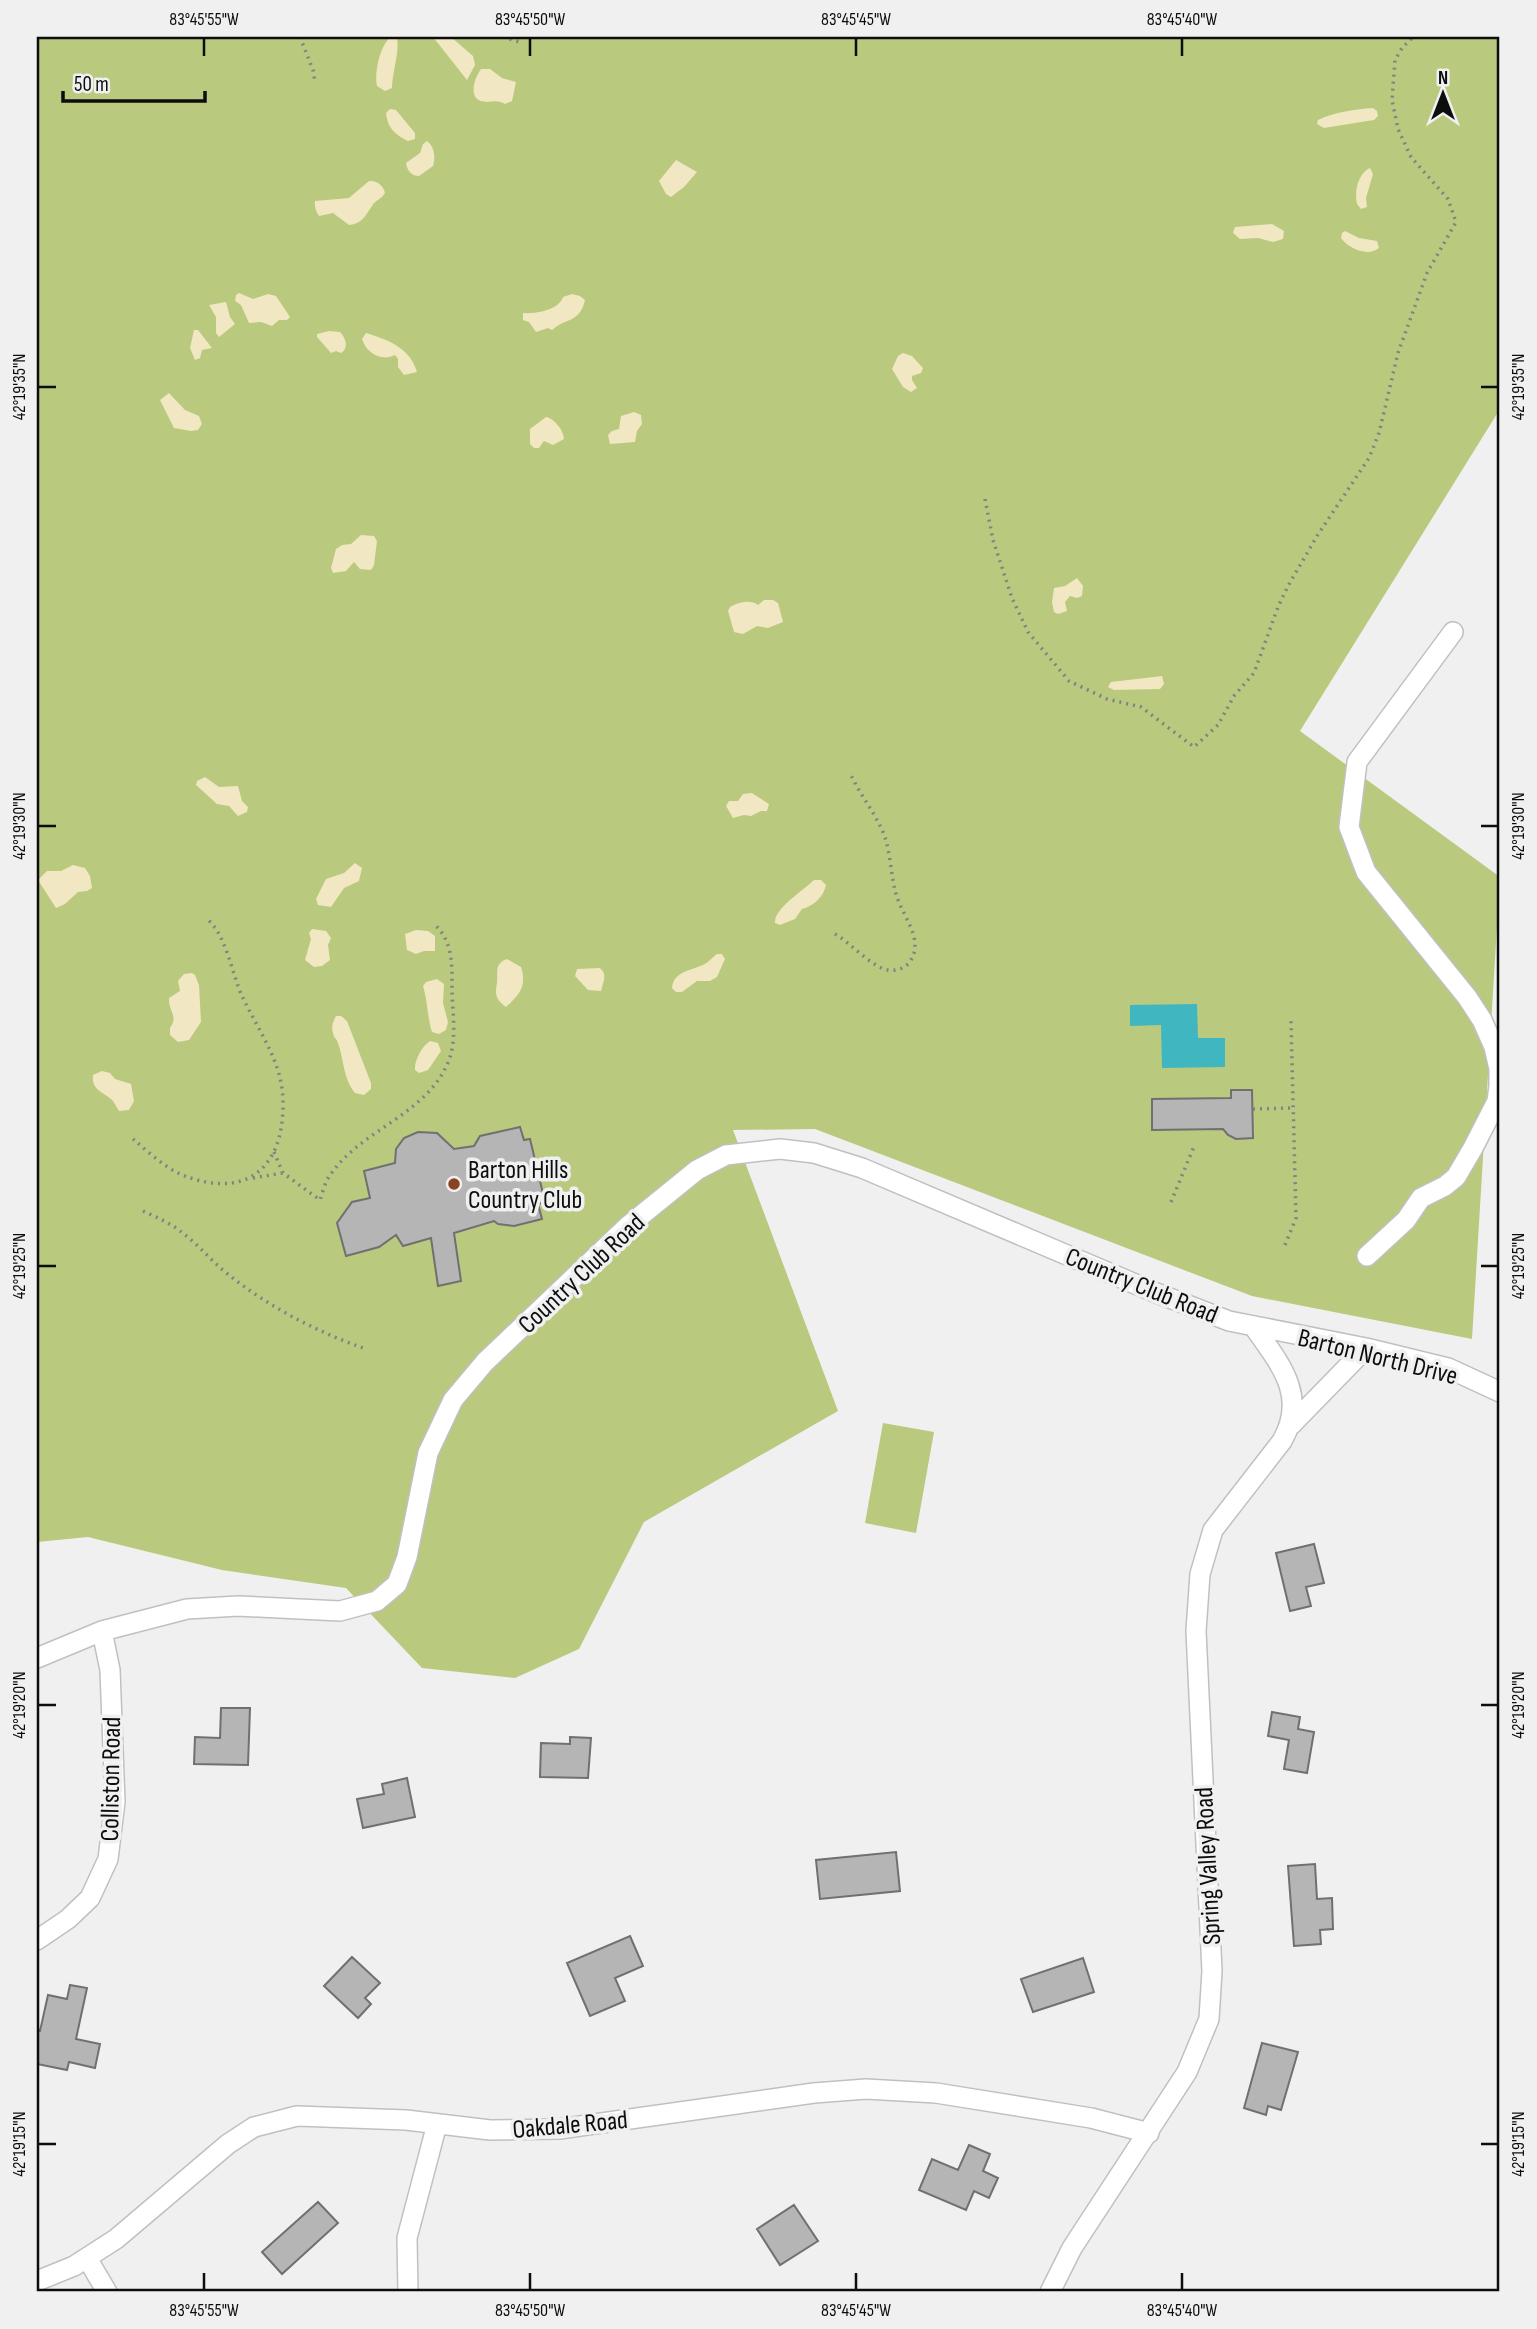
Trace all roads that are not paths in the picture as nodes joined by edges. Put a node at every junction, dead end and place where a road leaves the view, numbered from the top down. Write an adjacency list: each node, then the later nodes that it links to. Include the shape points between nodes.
1 (1453, 632): 2 (street, via 1357,762 1349,827 1366,872 1482,1020 1499,1069 1497,1101 1456,1177 1422,1198 1406,1220)
2 (1367, 1256)
3 (1254, 1327): 4 (street, Barton North Drive); 6 (street, via 1279,1363 1292,1393); 7 (street, Country Club Road, via 1154,1292 862,1168 814,1153 780,1149 726,1155 697,1170 628,1226 485,1363 453,1400 428,1453 404,1566 397,1584 377,1601 340,1611 238,1606 187,1609)
4 (1366, 1348): 5 (street, Barton North Drive, via 1448,1368); 6 (street, Spring Valley Road)
5 (1500, 1392)
6 (1291, 1425): 11 (street, Spring Valley Road, via 1213,1530 1200,1574 1196,1631 1212,1971 1209,2020 1188,2072)
7 (102, 1631): 8 (street, Country Club Road); 9 (street, Colliston Road, via 110,1670 115,1802 108,1859 90,1898)
8 (37, 1658)
9 (37, 1940)
10 (437, 2124): 11 (street, Oakdale Road, via 490,2130 559,2129 866,2089 936,2093 1091,2118); 12 (street, Oakdale Road, via 297,2116 254,2127); 15 (street, via 407,2238)
11 (1149, 2133): 16 (street, Spring Valley Road, via 1072,2248)
12 (87, 2258): 13 (street, Oakdale Road); 14 (street)
13 (39, 2284)
14 (107, 2292)
15 (408, 2292)
16 (1050, 2292)

